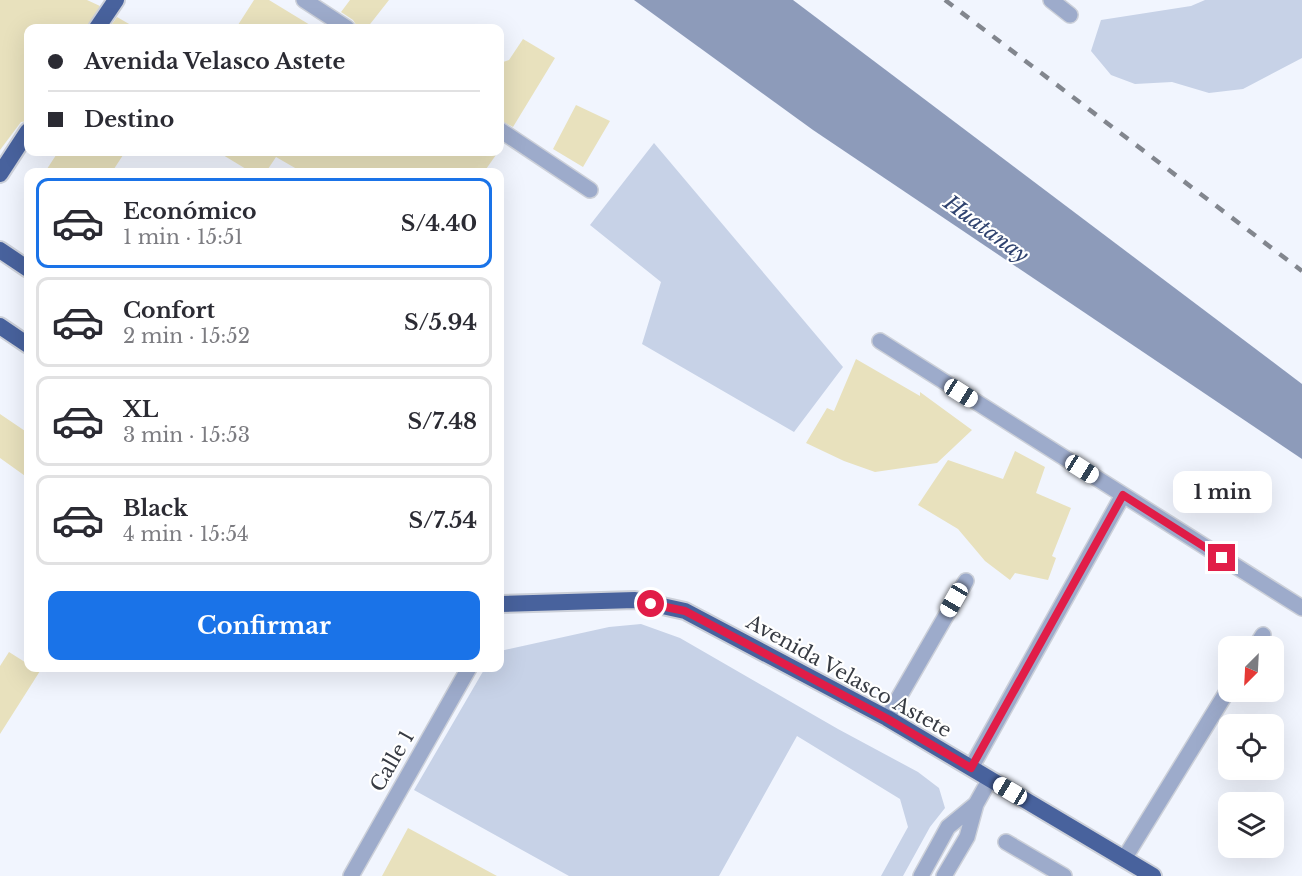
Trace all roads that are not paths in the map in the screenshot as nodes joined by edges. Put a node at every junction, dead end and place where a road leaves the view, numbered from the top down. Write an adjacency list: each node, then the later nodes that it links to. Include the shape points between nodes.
1 (116, 0): 5 (highway)
2 (304, 0): 6 (street)
3 (1051, 0): 4 (street)
4 (1070, 15)
5 (100, 24)
6 (341, 24)
7 (504, 133): 10 (street)
8 (24, 137): 9 (highway)
9 (0, 174)
10 (590, 190)
11 (0, 250): 12 (highway)
12 (24, 266)
13 (0, 326): 15 (highway)
14 (880, 341): 16 (street)
15 (24, 342)
16 (1123, 495): 19 (street); 23 (street)
17 (966, 581): 22 (street)
18 (504, 608): 22 (highway, Avenida Velasco Astete, via 634,600 685,611)
19 (1302, 608)
20 (467, 672): 28 (street, Calle 1)
21 (1221, 702): 27 (street)
22 (886, 718): 23 (highway, Avenida Velasco Astete)
23 (971, 768): 24 (highway, Avenida Velasco Astete)
24 (990, 779): 25 (street); 27 (highway, Avenida Velasco Astete)
25 (976, 804): 29 (street, via 948,827); 30 (street, via 967,837)
26 (1006, 842): 31 (street)
27 (1124, 859): 32 (highway, Avenida Velasco Astete)
28 (351, 876)
29 (921, 876)
30 (944, 876)
31 (1064, 876)
32 (1153, 876)

